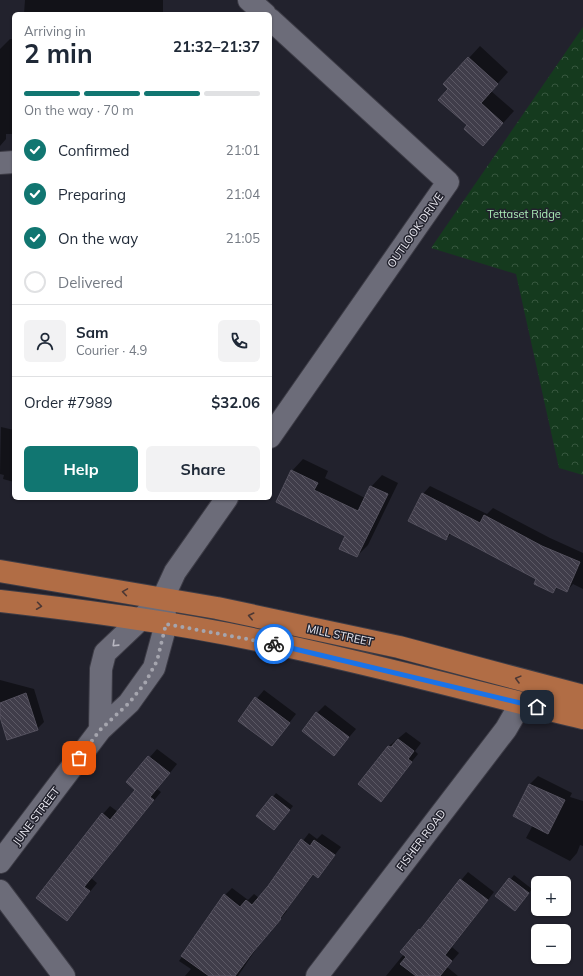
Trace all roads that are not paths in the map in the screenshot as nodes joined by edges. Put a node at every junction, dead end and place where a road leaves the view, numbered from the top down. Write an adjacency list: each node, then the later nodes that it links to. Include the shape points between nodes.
1 (272, 21): 4 (street, OUTLOOK DRIVE, via 448,182)
2 (12, 162): 3 (street)
3 (0, 163)
4 (272, 434)
5 (226, 500): 7 (street, via 175,572)
6 (0, 571): 7 (main road, MILL STREET, one-way to 6)
7 (163, 598): 9 (street); 10 (street, JUNE STREET); 11 (main road, MILL STREET, one-way to 7, via 399,647)
8 (0, 601): 9 (main road, MILL STREET, one-way to 9)
9 (140, 620): 10 (main road, MILL STREET); 14 (street, one-way to 14, via 105,653 101,669)
10 (166, 624): 12 (main road, MILL STREET, via 256,639); 14 (street, JUNE STREET, via 157,661 151,673 129,703)
11 (583, 696)
12 (521, 703): 13 (main road, MILL STREET); 18 (street, FISHER ROAD, via 506,729)
13 (583, 718)
14 (100, 730): 15 (street, JUNE STREET)
15 (0, 862)
16 (0, 891): 17 (street)
17 (64, 976)
18 (317, 976)

